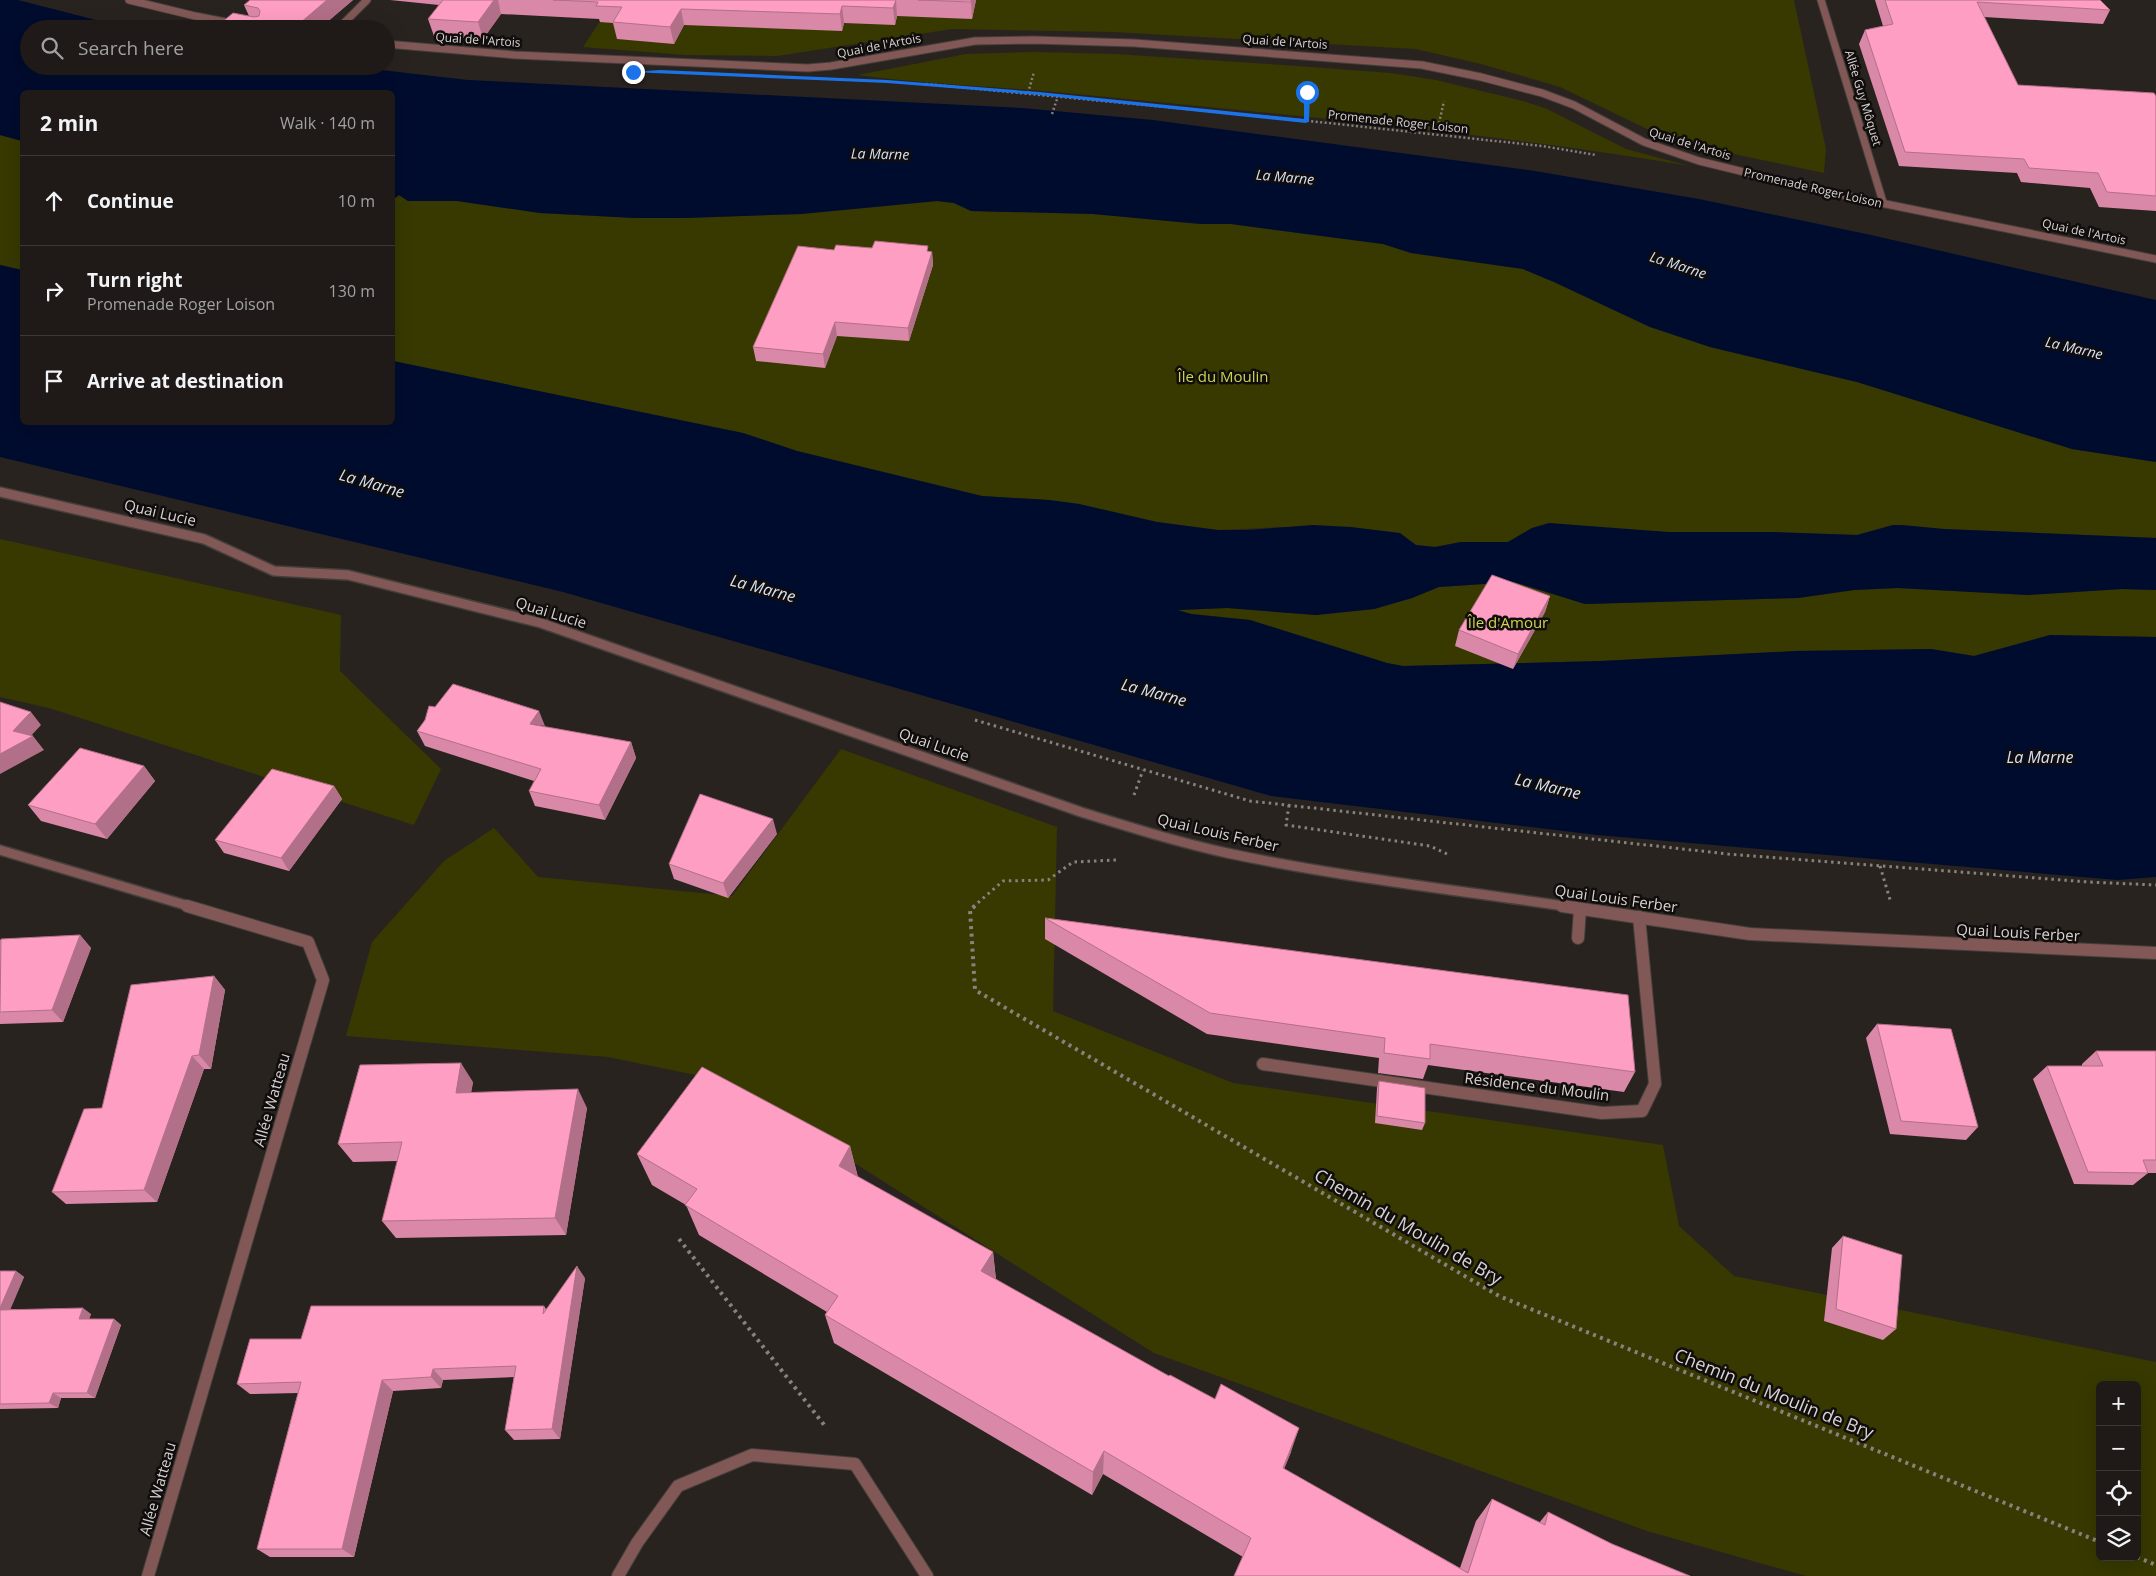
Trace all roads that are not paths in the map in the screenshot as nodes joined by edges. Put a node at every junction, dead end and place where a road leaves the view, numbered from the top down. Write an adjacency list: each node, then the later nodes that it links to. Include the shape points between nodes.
1 (129, 0): 4 (street)
2 (368, 0): 5 (street)
3 (1821, 0): 7 (street, Allée Guy Môquet)
4 (218, 20)
5 (347, 20)
6 (395, 45): 7 (street, Quai de l'Artois, via 515,55 808,68 939,46 1034,40 1134,43 1422,64 1542,93 1574,105 1644,142 1699,161)
7 (1882, 202): 8 (street, Quai de l'Artois)
8 (2156, 259)
9 (0, 492): 10 (street, Quai Lucie, via 204,539 274,571 348,575 541,624)
10 (1081, 812): 12 (street, Quai Louis Ferber, via 1153,835 1227,853)
11 (0, 850): 17 (street, Allée Watteau, via 308,942 322,980)
12 (1580, 909): 13 (street, Quai Louis Ferber); 14 (street)
13 (1639, 917): 15 (street, Quai Louis Ferber, via 1750,934); 16 (street, Résidence du Moulin, via 1655,1084 1642,1111 1602,1113)
14 (1578, 938)
15 (2156, 953)
16 (1263, 1064)
17 (148, 1576)
18 (618, 1576): 19 (street, via 678,1486 752,1454 855,1464)
19 (927, 1576)

